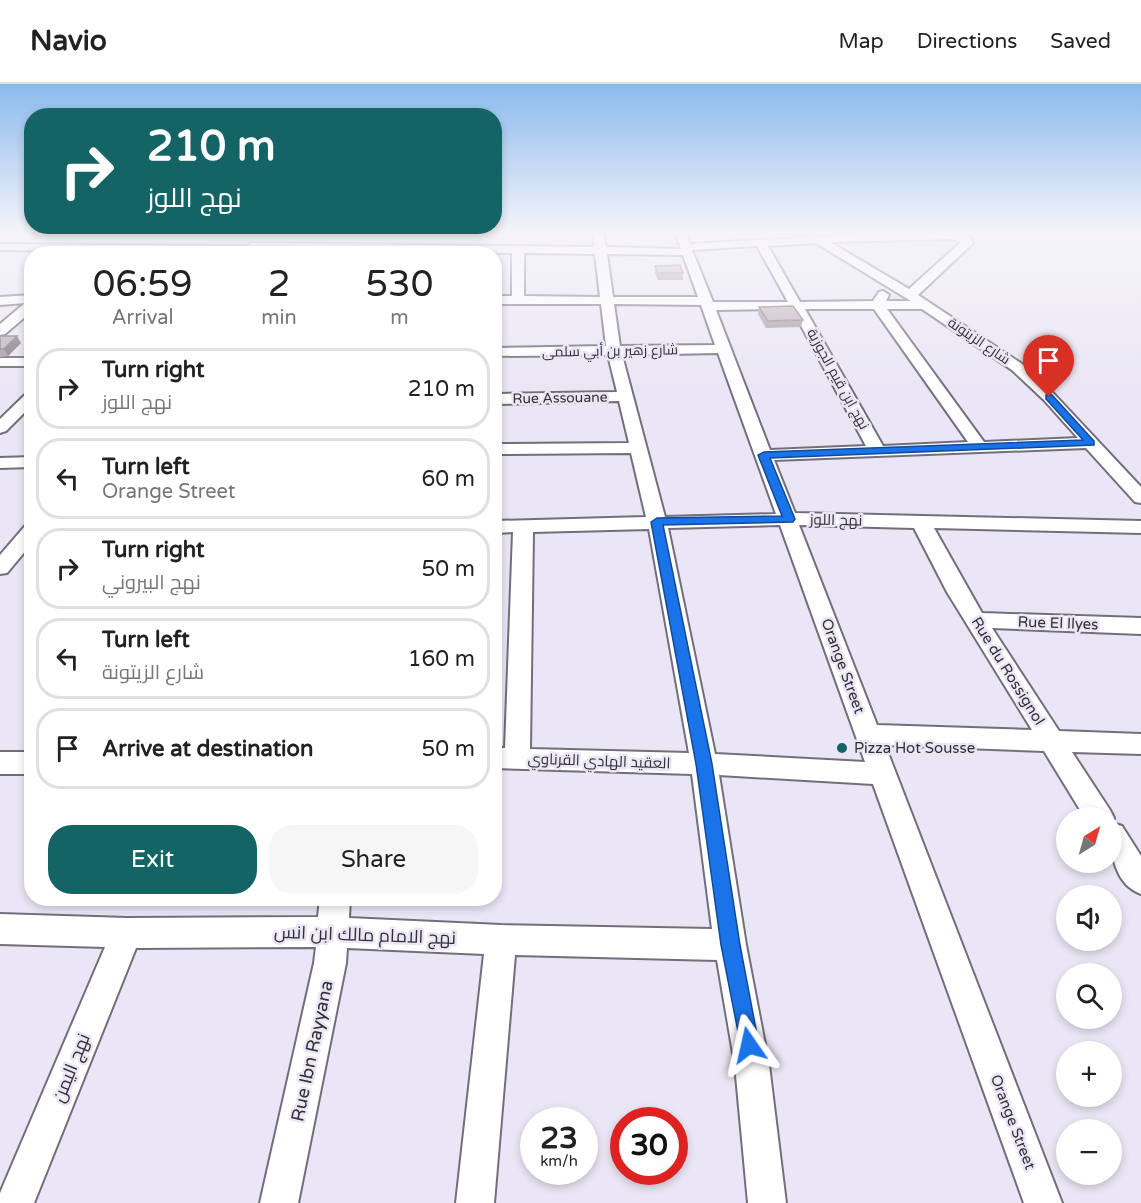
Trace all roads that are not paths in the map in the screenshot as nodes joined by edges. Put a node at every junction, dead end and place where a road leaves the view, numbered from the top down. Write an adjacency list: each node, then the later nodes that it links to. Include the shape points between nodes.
1 (518, 284): 10 (street)
2 (606, 284): 13 (street)
3 (700, 284): 14 (street, Orange Street)
4 (785, 284): 15 (street, نهج ابن قيم الجوزية)
5 (888, 284): 16 (street)
6 (891, 284): 8 (street, شارع الزيتونة)
7 (922, 284): 8 (street)
8 (910, 295): 17 (street, شارع الزيتونة)
9 (502, 300): 10 (street)
10 (518, 300): 13 (street)
11 (0, 301): 12 (street)
12 (24, 302)
13 (608, 302): 14 (street); 21 (street)
14 (707, 303): 15 (street); 20 (street, Orange Street)
15 (796, 304): 16 (street); 33 (street, نهج ابن قيم الجوزية)
16 (878, 304): 17 (street); 31 (street)
17 (923, 305): 29 (street, شارع الزيتونة, via 1024,373)
18 (24, 309): 19 (street)
19 (0, 331)
20 (725, 349): 21 (street, شارع زهير بن أبي سلمى); 34 (street, Orange Street)
21 (614, 351): 22 (street, شارع زهير بن أبي سلمى); 25 (street)
22 (502, 352)
23 (0, 362): 24 (street)
24 (24, 362)
25 (625, 396): 26 (street, Rue Assouane); 30 (street)
26 (502, 399)
27 (24, 404): 28 (street)
28 (0, 428)
29 (1091, 443): 31 (street); 37 (street, شارع الزيتونة)
30 (637, 448): 32 (street); 39 (street)
31 (980, 448): 33 (street)
32 (502, 449)
33 (878, 452): 34 (street)
34 (764, 455): 38 (street, Orange Street)
35 (24, 462): 36 (street)
36 (0, 463)
37 (1141, 498)
38 (789, 519): 39 (street, نهج اللوز); 40 (street, نهج اللوز); 50 (street, Orange Street)
39 (657, 522): 41 (street, نهج اللوز); 54 (street)
40 (921, 522): 43 (street, نهج اللوز); 48 (street, Rue du Rossignol)
41 (524, 526): 42 (street, نهج اللوز); 53 (street)
42 (502, 527)
43 (1141, 527)
44 (24, 536): 45 (street)
45 (0, 538)
46 (24, 542): 47 (street)
47 (0, 568)
48 (976, 620): 49 (street, Rue El Ilyes); 51 (street, Rue du Rossignol)
49 (1141, 626)
50 (869, 735): 51 (street); 55 (street, Orange Street)
51 (1052, 741): 52 (street); 56 (street, Rue du Rossignol)
52 (1141, 744)
53 (506, 758): 54 (street, العقيد الهادي القرناوي)
54 (704, 764): 55 (street, العقيد الهادي القرناوي); 64 (street)
55 (883, 774): 69 (street, Orange Street)
56 (1093, 807)
57 (1122, 851): 58 (street)
58 (1141, 881)
59 (335, 906): 61 (street, Rue Ibn Rayyana)
60 (0, 929): 62 (street, نهج الامام مالك ابن انس)
61 (333, 932): 62 (street, نهج الامام مالك ابن انس); 63 (street, نهج الامام مالك ابن انس); 66 (street, Rue Ibn Rayyana, via 328,973)
62 (127, 933): 65 (street, نهج اليمن)
63 (501, 940): 64 (street, نهج الامام مالك ابن انس); 67 (street)
64 (730, 945): 68 (street, via 753,1065)
65 (15, 1203)
66 (279, 1203)
67 (475, 1203)
68 (767, 1203)
69 (1043, 1203)

